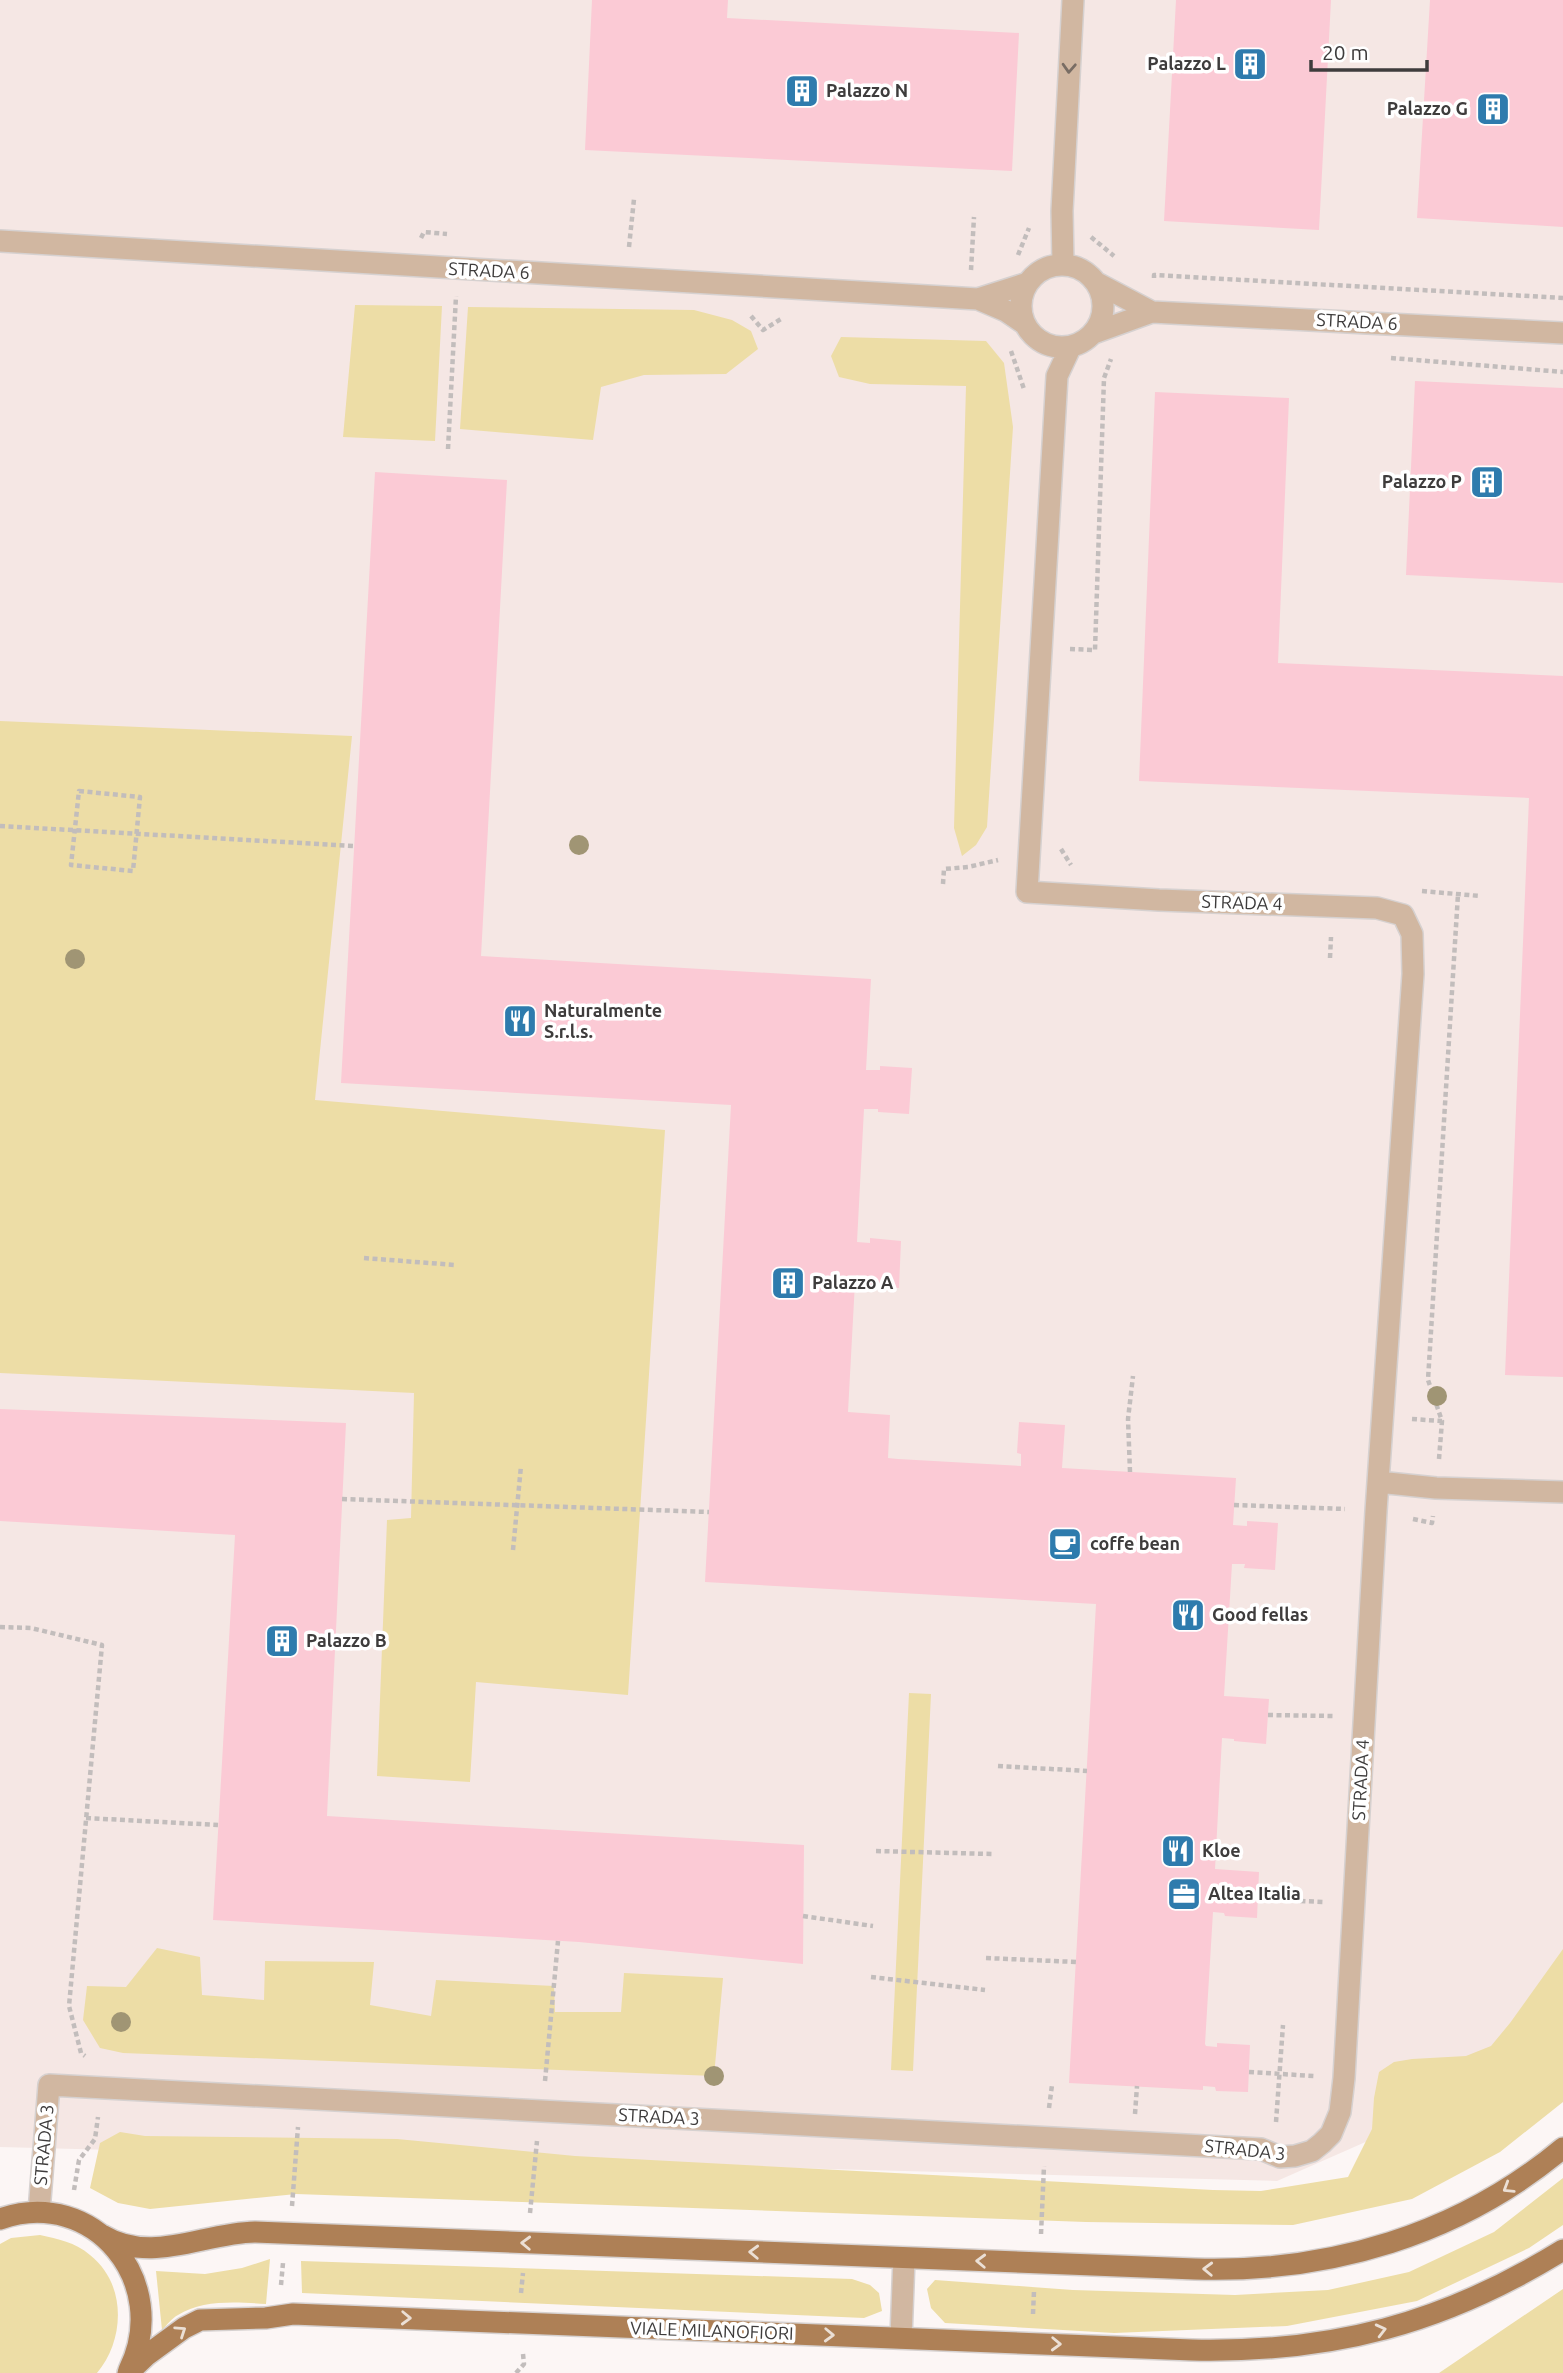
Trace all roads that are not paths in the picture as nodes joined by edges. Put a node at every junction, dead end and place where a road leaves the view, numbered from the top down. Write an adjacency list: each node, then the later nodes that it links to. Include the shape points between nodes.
1 (1073, 0): 3 (lane, one-way to 3)
2 (0, 241): 6 (lane, STRADA 6)
3 (1063, 264): 4 (lane, via 1037,273); 5 (lane, via 1076,267)
4 (1028, 283): 6 (lane, STRADA 6); 8 (lane, via 1021,310)
5 (1097, 283): 7 (lane, STRADA 6); 9 (lane, via 1103,308)
6 (978, 299): 8 (lane, STRADA 6)
7 (1152, 312): 9 (lane, STRADA 6); 10 (lane, STRADA 6)
8 (1025, 324): 11 (lane, STRADA 4)
9 (1094, 333): 12 (lane)
10 (1563, 333)
11 (1045, 343): 12 (lane); 13 (lane, STRADA 4)
12 (1071, 346): 13 (lane, STRADA 4)
13 (1056, 376): 14 (lane, STRADA 4, via 1027,892 1377,908 1404,915 1412,934)
14 (1378, 1482): 15 (lane); 16 (lane, STRADA 4)
15 (1563, 1492)
16 (1344, 2078): 18 (lane, STRADA 3, via 1340,2112 1331,2134 1311,2151 1280,2157 1261,2149 49,2085)
17 (1563, 2148): 22 (main road, one-way to 22, via 1504,2192 1433,2227 1356,2253 1276,2267 1222,2270)
18 (40, 2203): 19 (main road, via 22,2214); 20 (main road)
19 (0, 2219)
20 (102, 2235): 22 (main road, one-way to 20, via 242,2232 139,2249); 24 (main road, via 128,2267 141,2305 140,2337)
21 (1563, 2250): 23 (main road, VIALE MILANOFIORI, one-way to 21, via 1223,2350 1315,2344 1434,2314 1490,2291)
22 (904, 2258): 23 (lane)
23 (901, 2338): 24 (main road, VIALE MILANOFIORI, one-way to 23, via 200,2320 306,2314)
24 (127, 2373)

